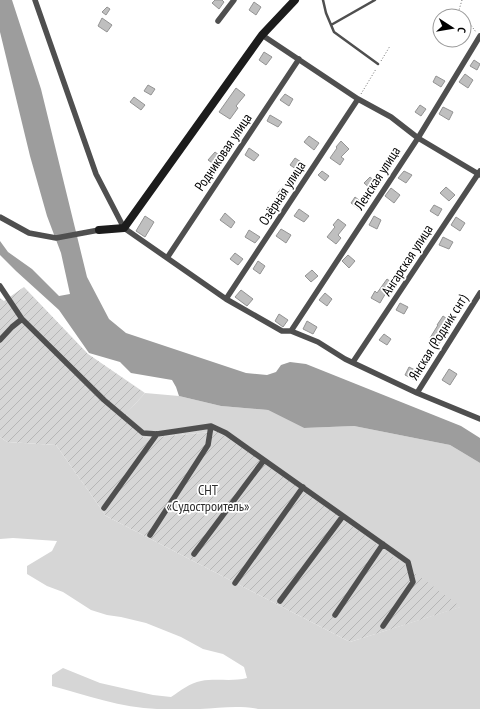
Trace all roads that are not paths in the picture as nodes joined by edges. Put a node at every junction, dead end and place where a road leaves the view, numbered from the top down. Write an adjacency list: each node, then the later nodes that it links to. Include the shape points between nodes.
1 (35, 0): 16 (street, via 96,174)
2 (234, 0): 6 (street)
3 (295, 0): 8 (street)
4 (323, 0): 7 (lane)
5 (376, 0): 7 (lane)
6 (218, 21)
7 (331, 25): 11 (lane, via 334,32)
8 (262, 35): 10 (street); 16 (street)
9 (480, 36): 13 (street, Ленская улица)
10 (299, 59): 12 (street); 18 (street, Родниковая улица)
11 (378, 64)
12 (358, 99): 13 (street, via 391,117); 21 (street, Озёрная улица)
13 (418, 138): 14 (street); 23 (street, Ленская улица)
14 (479, 173): 25 (street, Ангарская улица)
15 (0, 217): 17 (street, via 29,232 56,238)
16 (124, 228): 17 (street); 18 (street)
17 (99, 230)
18 (167, 258): 21 (street)
19 (0, 286): 22 (street)
20 (480, 293): 26 (street, Янская (Родник снт))
21 (226, 299): 23 (street, via 282,331)
22 (22, 319): 24 (street); 29 (street, via 104,400 143,433)
23 (291, 331): 25 (street, via 318,342)
24 (0, 340)
25 (353, 362): 26 (street)
26 (417, 393): 27 (street)
27 (480, 420)
28 (211, 426): 29 (street); 30 (street, via 226,433); 34 (street, via 208,445)
29 (157, 434): 32 (street)
30 (264, 460): 31 (street); 36 (street)
31 (303, 487): 33 (street); 37 (street)
32 (104, 508)
33 (343, 516): 35 (street); 38 (street)
34 (150, 535)
35 (383, 544): 39 (street); 40 (street, via 408,562 413,582)
36 (194, 554)
37 (235, 583)
38 (280, 601)
39 (335, 615)
40 (383, 626)

